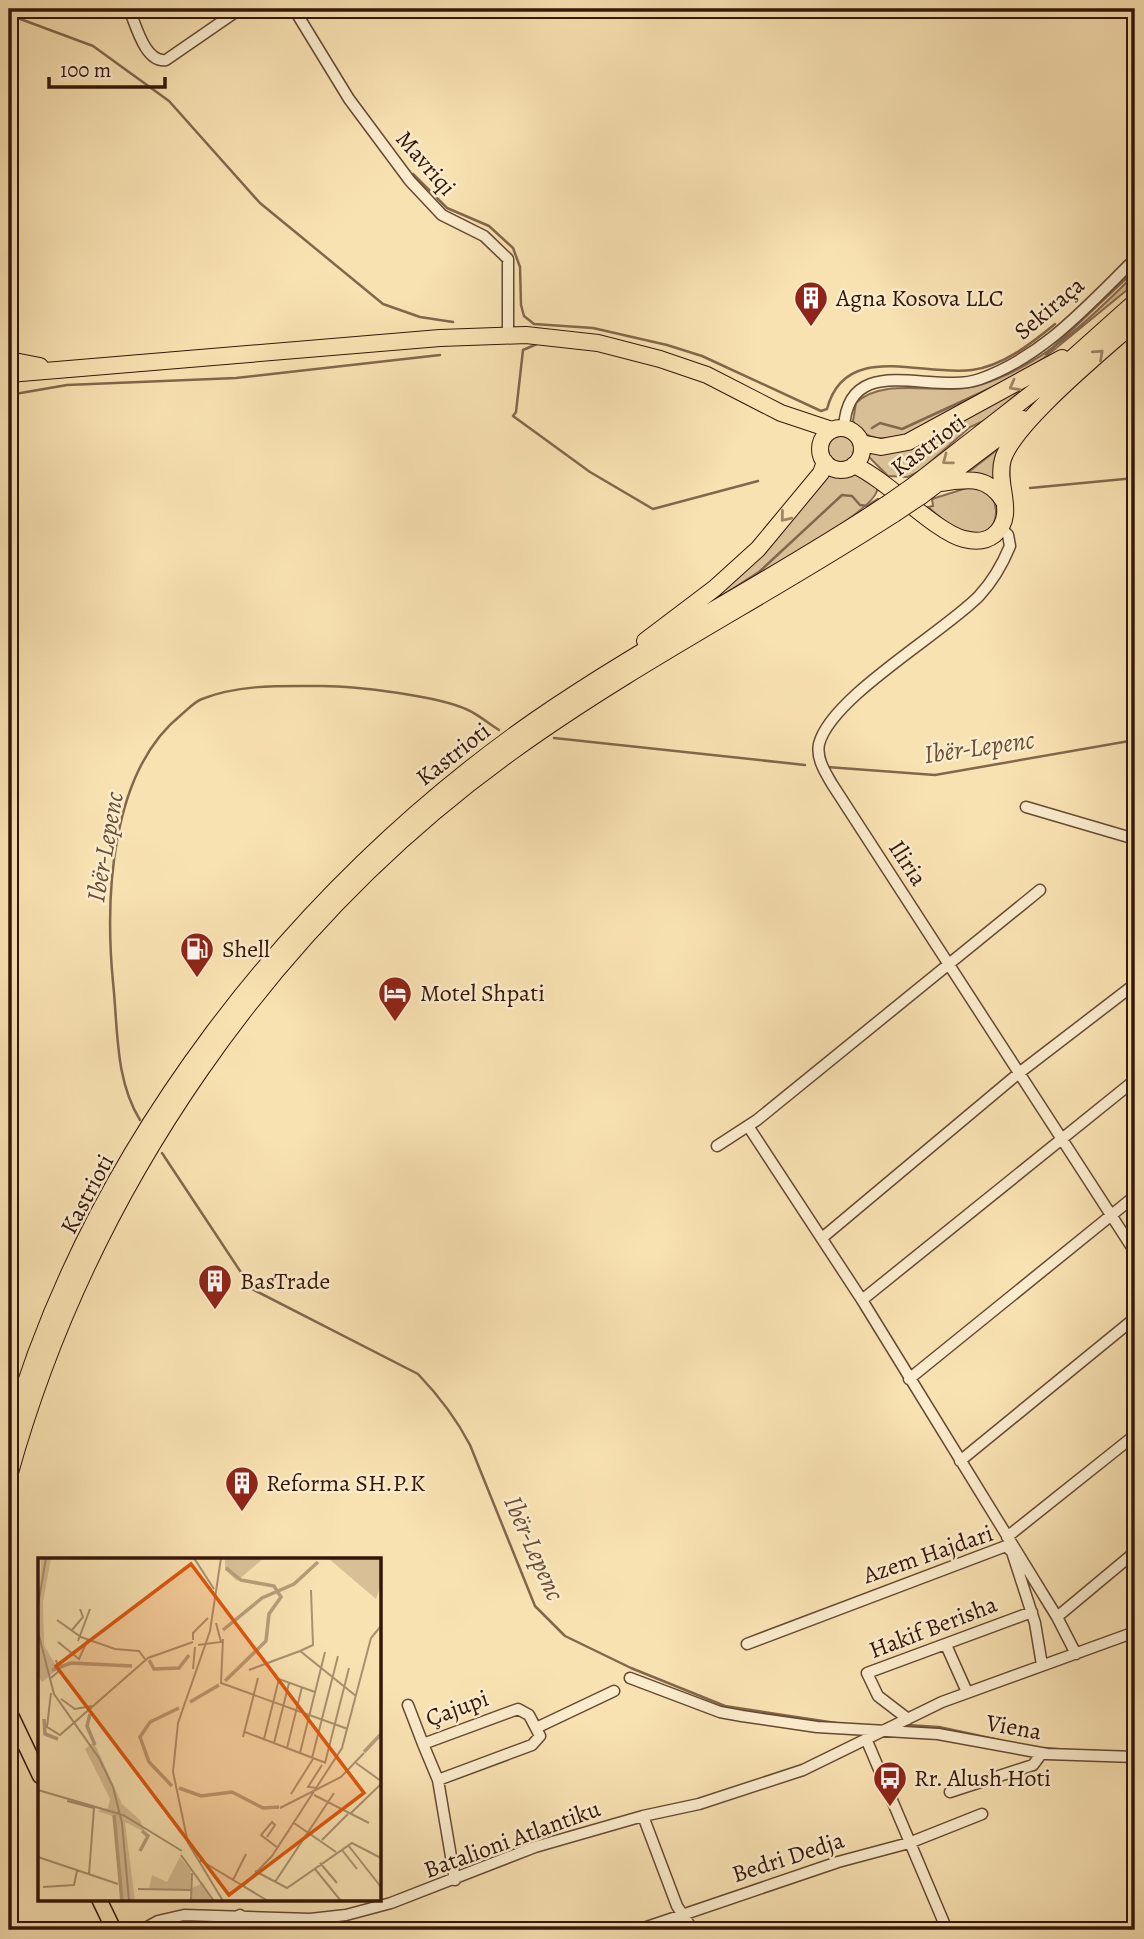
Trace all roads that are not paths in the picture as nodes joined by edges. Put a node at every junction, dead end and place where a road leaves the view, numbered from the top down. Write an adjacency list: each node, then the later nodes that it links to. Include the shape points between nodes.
1 (13, 9): 5 (street)
2 (129, 9): 3 (street, via 146,47 159,61)
3 (240, 9)
4 (294, 9): 9 (street, Mavriqi, via 349,99 410,181 442,215 484,236 508,260)
5 (9, 23)
6 (1135, 259): 17 (street, Sekiraça, via 1041,349 979,380 955,384 874,382 853,396)
7 (1135, 302): 10 (highway, Kastrioti)
8 (1135, 322): 15 (highway, one-way to 8)
9 (508, 334): 12 (highway); 16 (highway, via 598,343 660,359 707,375)
10 (1094, 340): 19 (highway, one-way to 19, via 908,442); 21 (highway, Kastrioti, one-way to 21)
11 (9, 360): 12 (highway)
12 (63, 369): 13 (highway); 14 (highway)
13 (9, 374)
14 (9, 382)
15 (1063, 386): 20 (highway, Kastrioti); 22 (highway, via 1003,460)
16 (781, 413): 17 (highway); 18 (highway)
17 (838, 429): 18 (highway); 19 (highway, via 855,433)
18 (823, 454): 19 (highway, via 842,470); 25 (highway, one-way to 25, via 821,473 744,562)
19 (859, 454): 24 (highway, via 888,485 961,539 984,541)
20 (939, 484): 21 (highway, Kastrioti); 22 (highway, via 980,480 997,491)
21 (917, 490): 23 (highway, Kastrioti, bridge)
22 (1006, 508): 24 (highway)
23 (891, 509): 25 (highway, Kastrioti); 48 (highway, Kastrioti, via 798,576 540,731 436,811 334,907 227,1034 133,1179 63,1321)
24 (1001, 528): 29 (street, Iliria, via 1010,546 979,596 855,697 819,746 826,773)
25 (576, 693): 42 (highway, Kastrioti, via 419,810 326,899 253,982 203,1047 135,1151 93,1229)
26 (1026, 807): 27 (street)
27 (1135, 839)
28 (1040, 890): 29 (street)
29 (949, 964): 31 (street, Iliria); 33 (street)
30 (1135, 984): 31 (street)
31 (1019, 1073): 34 (street, Iliria); 38 (street)
32 (1135, 1080): 34 (street)
33 (748, 1126): 35 (street); 38 (street)
34 (1062, 1138): 37 (street, Iliria); 40 (street)
35 (718, 1146)
36 (1135, 1196): 37 (street)
37 (1111, 1215): 39 (street, Iliria); 43 (street)
38 (821, 1238): 40 (street)
39 (1135, 1252)
40 (862, 1300): 43 (street)
41 (1135, 1318): 47 (street)
42 (37, 1354): 44 (highway); 46 (highway, Kastrioti)
43 (909, 1379): 47 (street)
44 (9, 1411)
45 (1135, 1435): 49 (street)
46 (9, 1436)
47 (960, 1461): 49 (street)
48 (9, 1476)
49 (1007, 1537): 52 (street)
50 (1135, 1552): 52 (street)
51 (1032, 1612): 54 (street, Azem Hajdari, via 1012,1552 1003,1546); 55 (street, Hakif Berisha); 57 (street, Azem Hajdari)
52 (1057, 1617): 56 (street)
53 (1135, 1632): 56 (street, Batalioni Atlantiku)
54 (747, 1644)
55 (946, 1645): 60 (street); 63 (street, Hakif Berisha, via 867,1673 878,1696)
56 (1076, 1654): 57 (street, Batalioni Atlantiku)
57 (1042, 1665): 60 (street, Batalioni Atlantiku)
58 (629, 1678): 64 (street, Batalioni Atlantiku, via 720,1712 817,1727)
59 (614, 1691): 65 (street, via 550,1721)
60 (967, 1692): 63 (street, Batalioni Atlantiku)
61 (408, 1705): 67 (street)
62 (9, 1711): 70 (main road)
63 (908, 1719): 64 (street, Batalioni Atlantiku)
64 (888, 1729): 66 (street, Batalioni Atlantiku); 68 (street, Viena)
65 (538, 1732): 67 (street, Çajupi, via 526,1712 518,1709); 71 (street, via 524,1749)
66 (867, 1741): 74 (street, Batalioni Atlantiku, via 803,1770 699,1804); 75 (street)
67 (423, 1744): 71 (street, Çajupi)
68 (1042, 1753): 69 (street, Viena); 72 (street, via 1033,1765)
69 (1135, 1757)
70 (38, 1772)
71 (439, 1780): 76 (street, Çajupi)
72 (950, 1792)
73 (982, 1814): 75 (street, Bedri Dedja)
74 (643, 1816): 76 (street, Batalioni Atlantiku, via 535,1847); 78 (street)
75 (909, 1843): 78 (street, Bedri Dedja); 85 (street)
76 (455, 1880): 79 (street, Batalioni Atlantiku, via 346,1914 310,1919)
77 (100, 1900): 80 (main road)
78 (682, 1914): 83 (street, Bedri Dedja); 84 (street)
79 (240, 1915): 81 (street, Batalioni Atlantiku, via 170,1917); 82 (street)
80 (114, 1928)
81 (142, 1930)
82 (246, 1930)
83 (638, 1930)
84 (693, 1930)
85 (947, 1930)

